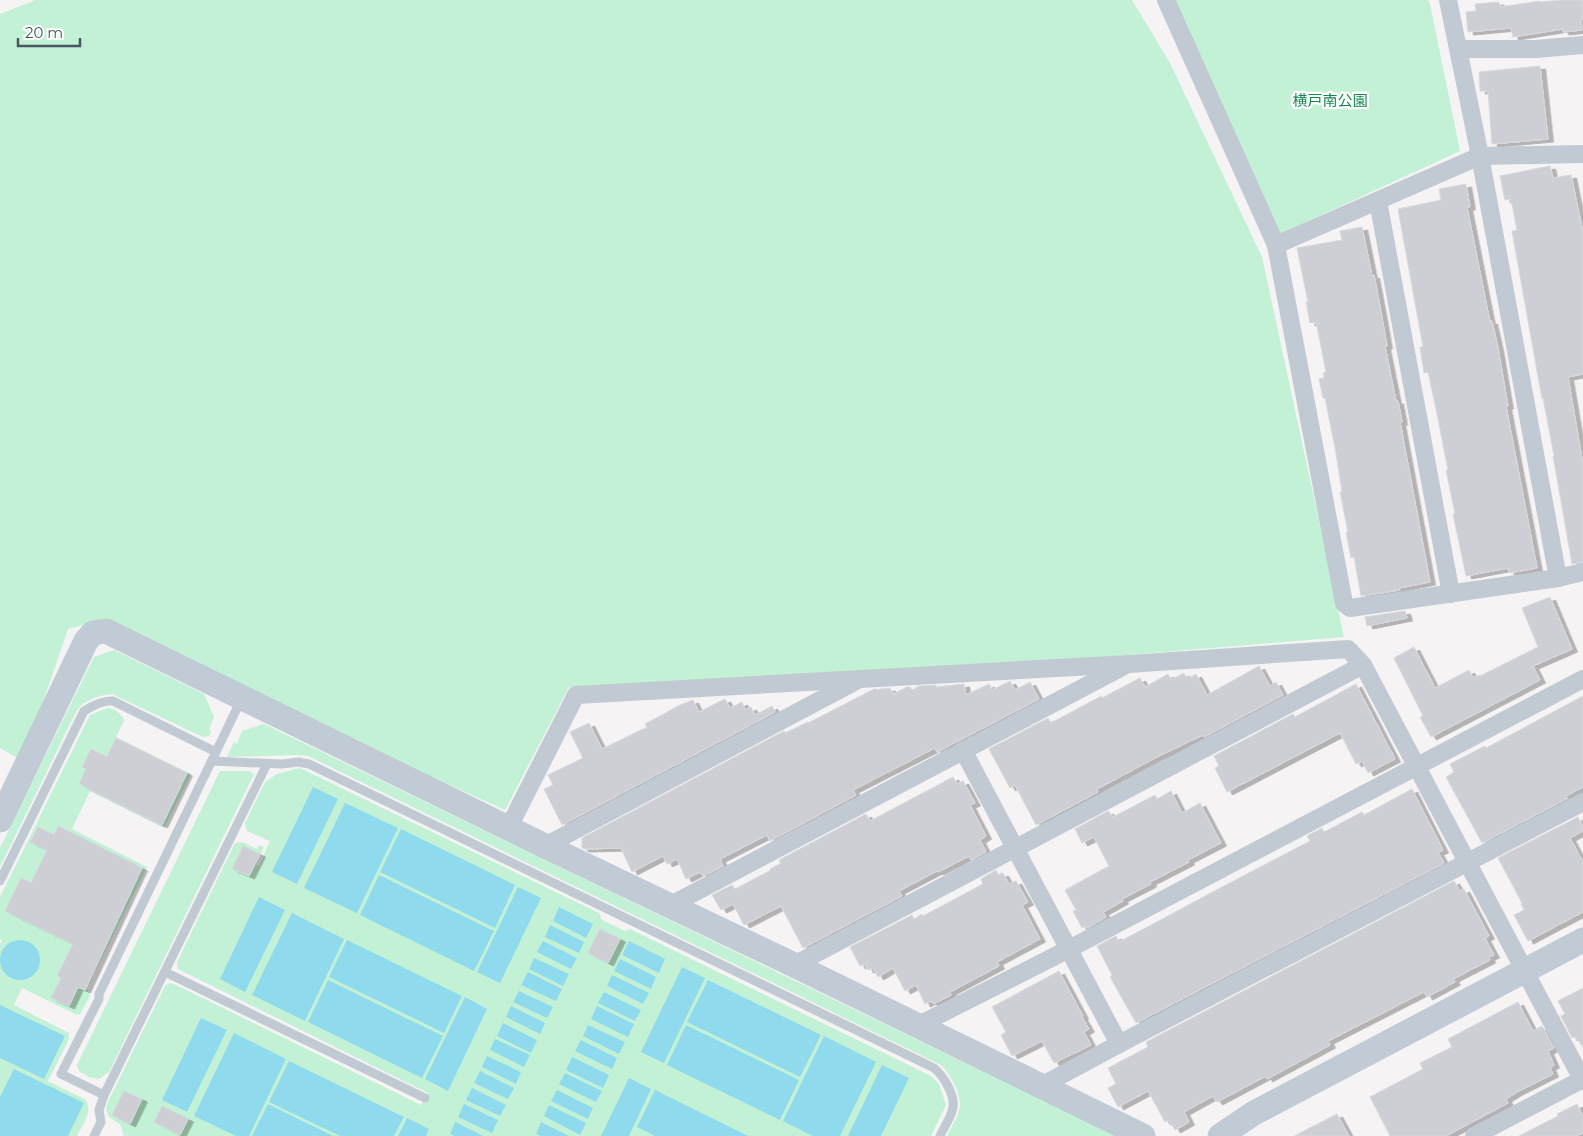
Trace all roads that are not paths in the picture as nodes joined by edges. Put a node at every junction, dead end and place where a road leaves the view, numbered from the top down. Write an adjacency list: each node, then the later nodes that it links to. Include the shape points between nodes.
1 (1166, 0): 8 (street)
2 (1448, 0): 4 (street)
3 (1583, 45): 4 (street)
4 (1458, 49): 6 (street)
5 (1583, 154): 6 (street)
6 (1480, 156): 7 (street); 10 (street)
7 (1378, 201): 8 (street); 11 (street)
8 (1276, 245): 11 (street, via 1344,603 1350,608)
9 (1583, 572): 10 (street)
10 (1558, 578): 11 (street)
11 (1451, 594)
12 (1129, 664): 13 (street, via 1348,649); 14 (street); 17 (street)
13 (1364, 665): 21 (street); 26 (street)
14 (862, 678): 24 (street, via 576,695); 25 (street)
15 (1583, 679): 21 (street)
16 (243, 697): 18 (lane); 23 (street, via 106,631 93,633 83,647); 24 (street)
17 (963, 750): 26 (street); 29 (street)
18 (216, 752): 19 (lane); 28 (lane, via 113,701 89,708 84,711)
19 (212, 761): 20 (lane); 39 (lane, via 61,1074)
20 (267, 764): 34 (lane); 42 (lane, via 309,764 934,1068 944,1077 954,1104)
21 (1416, 766): 27 (street); 31 (street)
22 (1583, 802): 27 (street)
23 (0, 820)
24 (509, 828): 25 (street)
25 (545, 846): 29 (street)
26 (1015, 848): 31 (street); 32 (street)
27 (1468, 863): 33 (street); 36 (street)
28 (0, 881)
29 (669, 906): 32 (street)
30 (1583, 940): 33 (street)
31 (1069, 949): 35 (street); 36 (street)
32 (794, 964): 35 (street)
33 (1525, 971): 37 (street); 44 (street, via 1254,1114)
34 (165, 972): 39 (lane); 40 (lane)
35 (918, 1026): 38 (street)
36 (1120, 1044): 38 (street)
37 (1583, 1080): 45 (street)
38 (1041, 1086): 43 (street)
39 (104, 1094): 41 (lane, via 99,1110 101,1122)
40 (425, 1098)
41 (94, 1136)
42 (940, 1136)
43 (1143, 1136)
44 (1220, 1136)
45 (1474, 1136)

